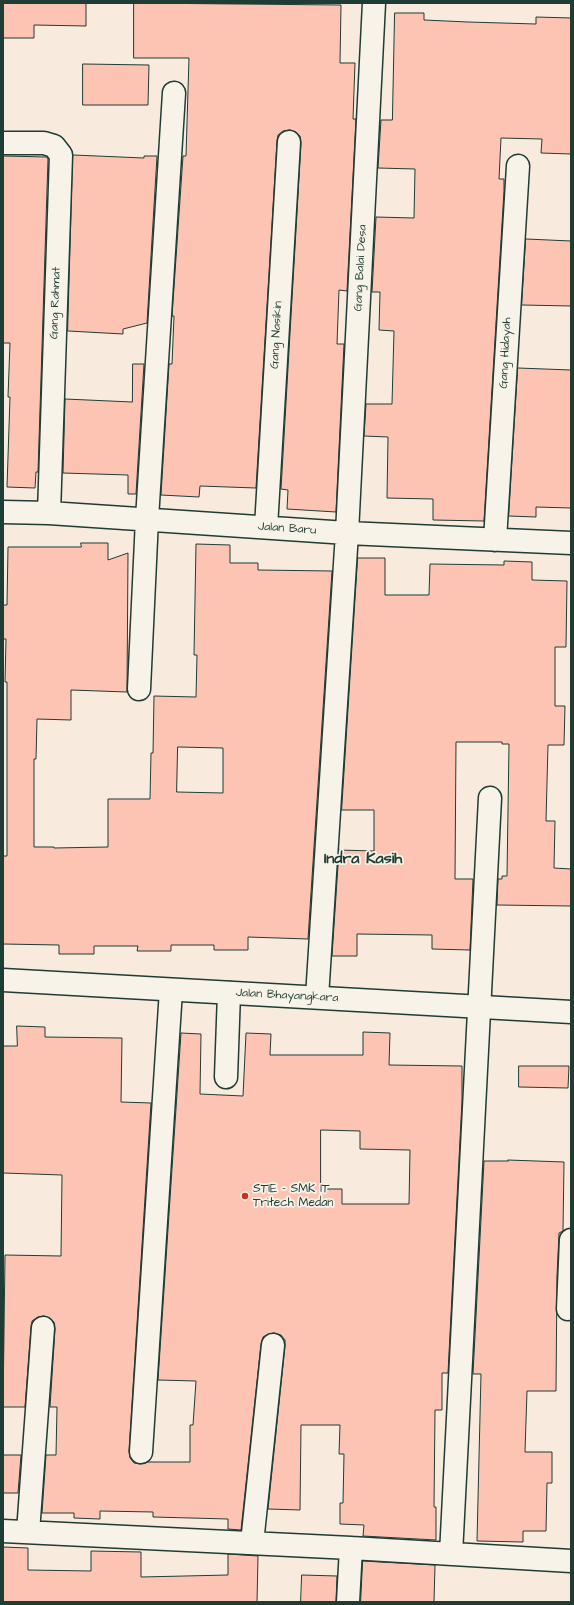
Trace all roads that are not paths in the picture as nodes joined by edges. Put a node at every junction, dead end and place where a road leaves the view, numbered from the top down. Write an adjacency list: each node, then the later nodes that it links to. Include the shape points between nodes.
1 (374, 3): 10 (street, Gang Balai Desa)
2 (174, 93): 8 (street)
3 (3, 142): 7 (street, Gang Rahmat, via 44,143 54,146 61,155)
4 (289, 142): 9 (street, Gang Nasikin)
5 (518, 166): 11 (street, Gang Hidayah)
6 (3, 512): 7 (street, Jalan Baru)
7 (49, 513): 8 (street, Jalan Baru)
8 (147, 519): 9 (street, Jalan Baru); 13 (street)
9 (266, 527): 10 (street, Jalan Baru)
10 (347, 533): 11 (street, Jalan Baru); 18 (street, Gang Balai Desa)
11 (495, 540): 12 (street, Jalan Baru)
12 (571, 543)
13 (139, 689)
14 (490, 798): 19 (street)
15 (3, 980): 16 (street, Jalan Bhayangkara)
16 (171, 990): 17 (street, Jalan Bhayangkara); 26 (street)
17 (229, 993): 18 (street, Jalan Bhayangkara); 21 (street)
18 (317, 997): 19 (street, Jalan Bhayangkara)
19 (478, 1006): 20 (street, Jalan Bhayangkara); 31 (street)
20 (571, 1012)
21 (226, 1077)
22 (571, 1240): 23 (street)
23 (568, 1308)
24 (43, 1328): 28 (street)
25 (273, 1345): 29 (street)
26 (141, 1452)
27 (3, 1531): 28 (street)
28 (28, 1532): 29 (street)
29 (252, 1543): 30 (street)
30 (351, 1548): 31 (street); 33 (street)
31 (451, 1554): 32 (street)
32 (571, 1561)
33 (348, 1602)

